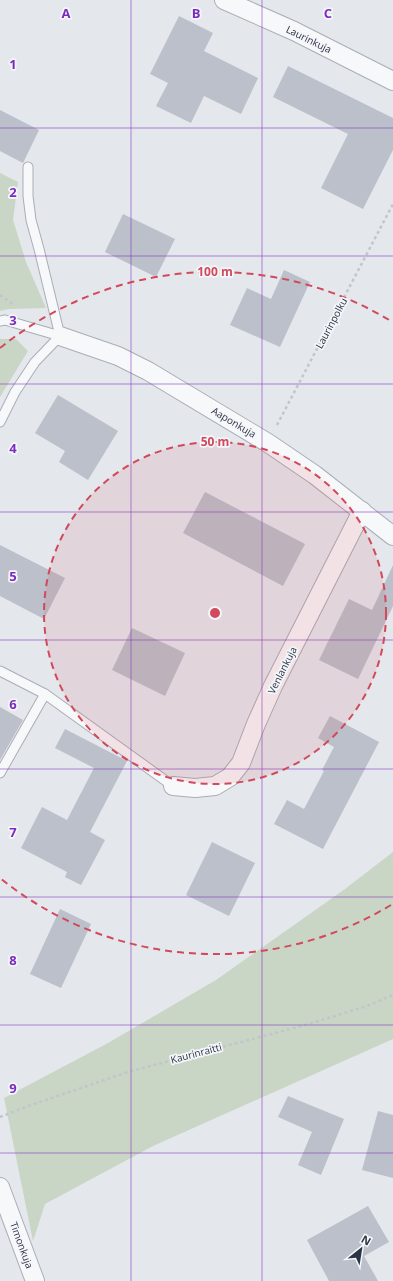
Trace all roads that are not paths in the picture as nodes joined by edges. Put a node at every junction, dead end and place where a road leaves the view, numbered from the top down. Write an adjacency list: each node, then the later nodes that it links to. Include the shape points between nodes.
1 (224, 0): 2 (street, Laurinkuja, via 294,31)
2 (393, 81)
3 (28, 167): 5 (lane, via 31,220)
4 (0, 321): 5 (lane, via 5,320)
5 (60, 336): 6 (lane, via 35,362 15,392); 7 (street, Aaponkuja, via 118,356 148,371 268,443)
6 (0, 422)
7 (362, 511): 8 (street, Aaponkuja); 12 (street, Venlankuja, via 273,686 241,763 230,777 215,786)
8 (393, 536)
9 (0, 671): 10 (lane)
10 (45, 694): 11 (lane); 12 (lane)
11 (0, 773)
12 (173, 786)
13 (0, 1187): 14 (street, Timonkuja)
14 (35, 1281)

